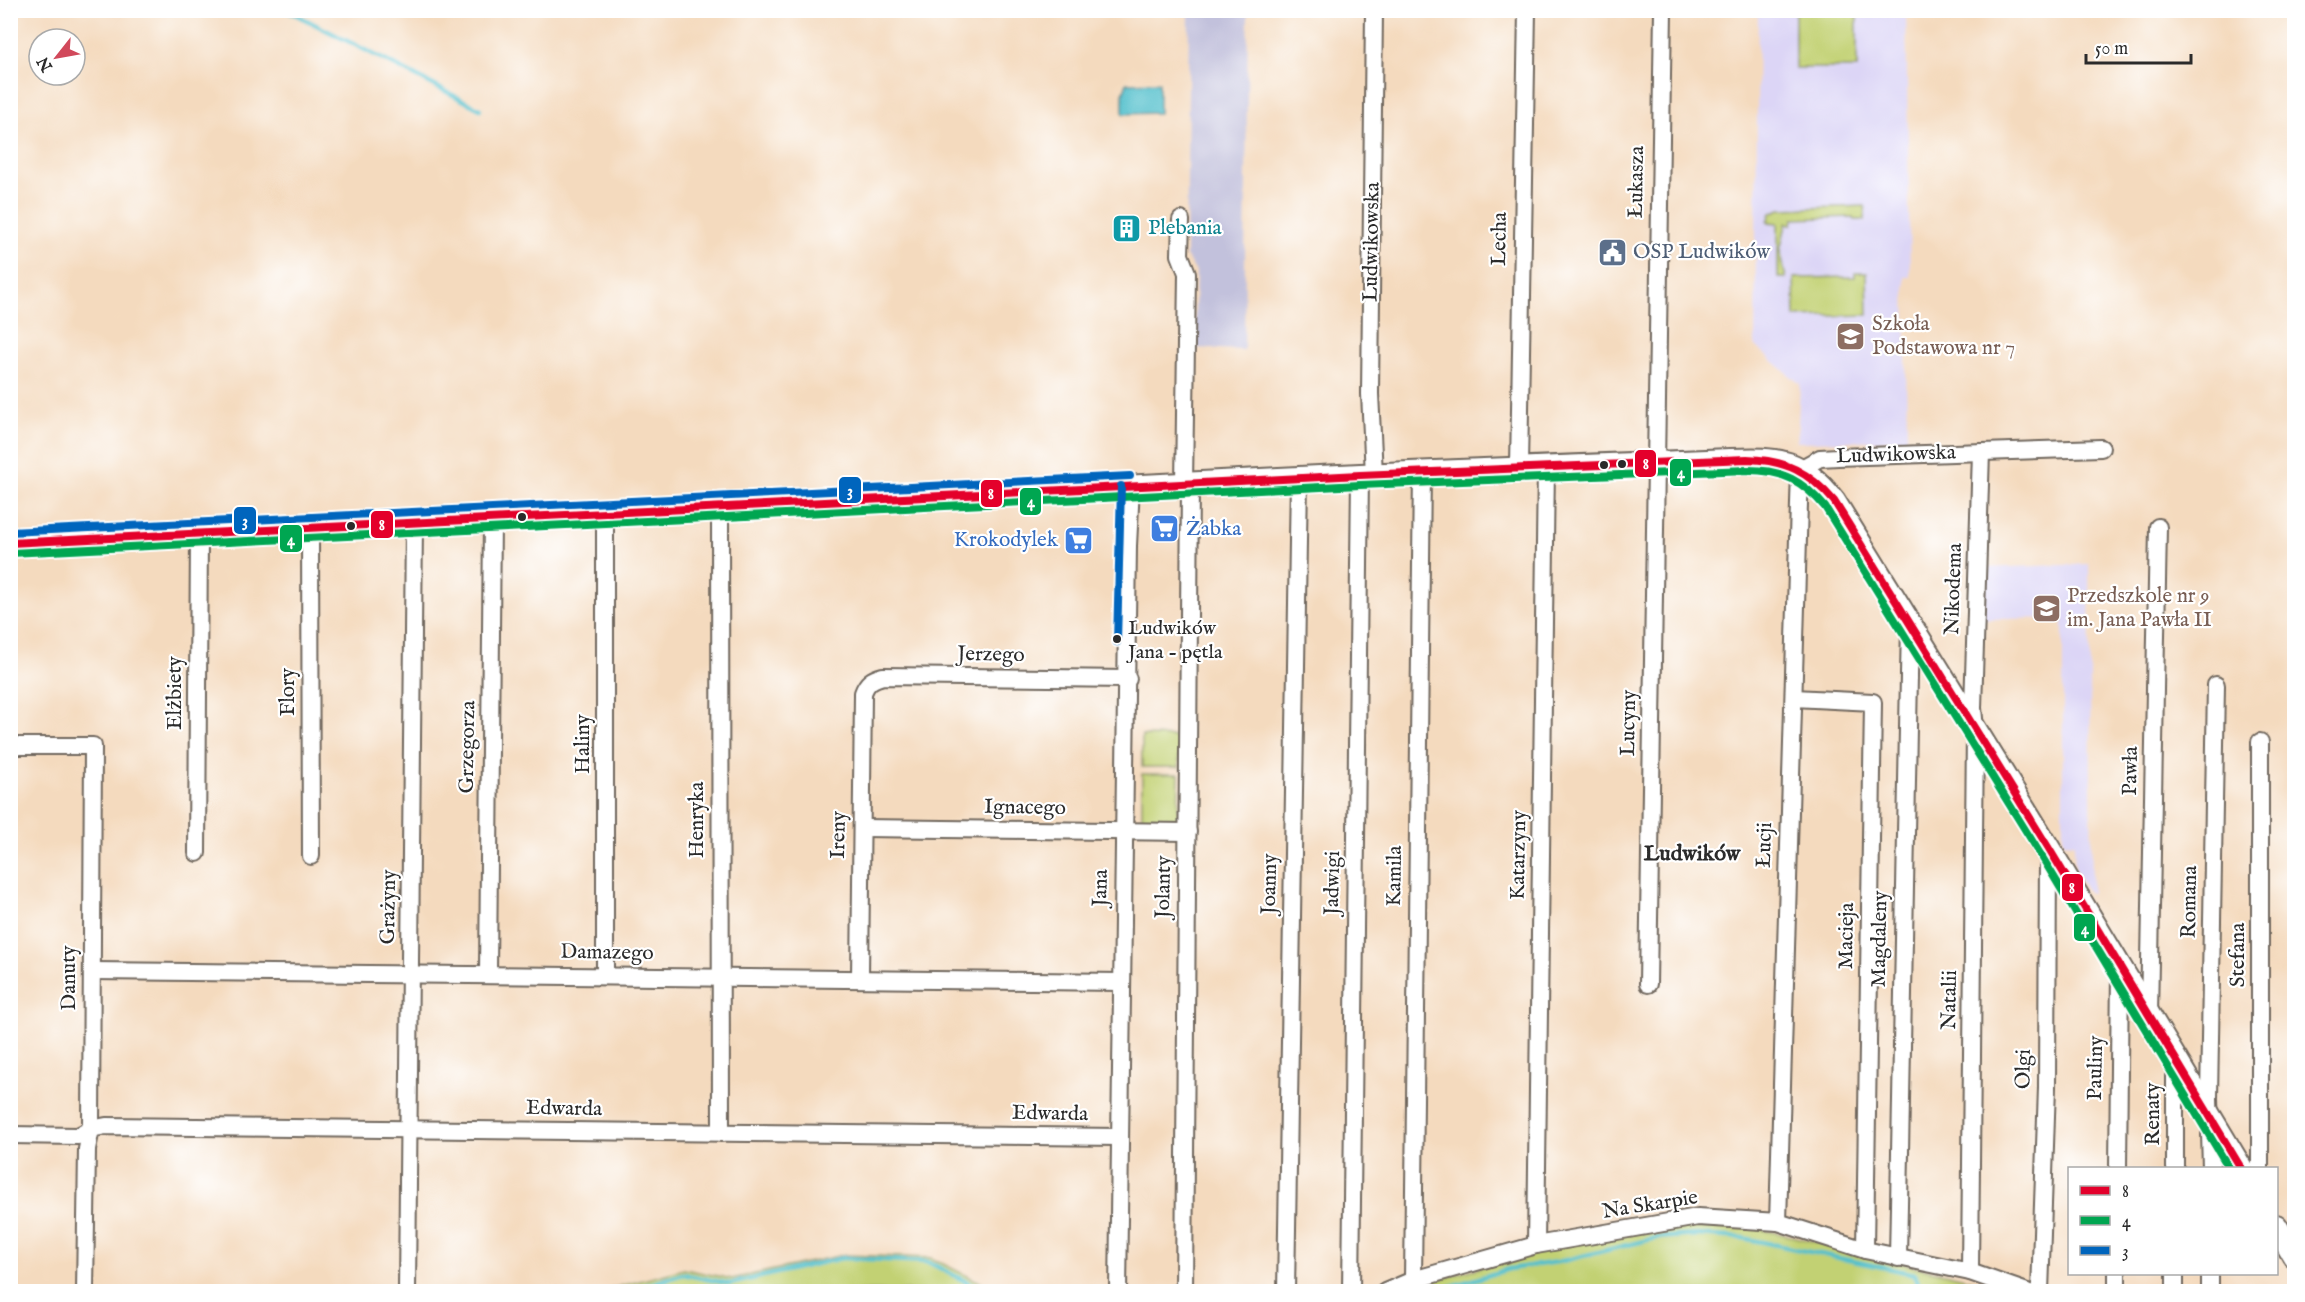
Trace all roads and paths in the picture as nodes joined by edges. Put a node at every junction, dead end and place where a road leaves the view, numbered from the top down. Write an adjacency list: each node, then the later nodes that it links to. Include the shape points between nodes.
1 (1374, 10): 12 (street, Ludwikowska)
2 (1527, 10): 9 (street, Lecha)
3 (1663, 10): 7 (street, Łukasza)
4 (1181, 220): 14 (street, via 1180,255 1187,273)
5 (2100, 448): 6 (street, Ludwikowska)
6 (1981, 452): 10 (street, Ludwikowska, via 1820,458); 29 (street, Nikodema)
7 (1655, 463): 8 (street); 10 (street, via 1767,459 1783,460); 46 (street, Lucyny)
8 (1546, 466): 9 (street); 62 (street, Katarzyny)
9 (1519, 467): 11 (street)
10 (1800, 469): 24 (street, via 1834,501); 28 (street, Łucji)
11 (1422, 472): 12 (street); 70 (street, Kamila)
12 (1367, 474): 13 (street); 76 (street, Jadwigi)
13 (1299, 478): 14 (street); 75 (street, Joanny)
14 (1187, 484): 15 (street); 34 (street, Jolanty)
15 (1131, 486): 16 (street); 25 (street, Jana)
16 (720, 507): 17 (street); 43 (street, Henryka)
17 (605, 513): 18 (street); 42 (street, Haliny)
18 (492, 519): 19 (street); 41 (street, Grzegorza)
19 (414, 523): 21 (street); 40 (street, Grażyny)
20 (2158, 527): 47 (street, Pawła)
21 (310, 528): 22 (street); 37 (street, Flory)
22 (199, 534): 23 (street); 36 (street, Elżbiety)
23 (10, 543)
24 (1910, 621): 29 (street); 65 (street, Magdaleny)
25 (1128, 679): 27 (street, Jerzego, via 883,676 873,678); 33 (street, Jana)
26 (2216, 685): 49 (street, Romana)
27 (863, 693): 32 (street, Ireny)
28 (1794, 698): 60 (street, Łucji); 63 (street, Macieja, via 1873,702)
29 (1975, 729): 35 (street); 66 (street, Natalii)
30 (2260, 742): 59 (street, Stefana)
31 (10, 746): 39 (street, Danuty, via 93,746)
32 (862, 828): 33 (street, Ignacego); 44 (street, Ireny)
33 (1125, 832): 34 (street, Ignacego); 45 (street, Jana)
34 (1188, 832): 74 (street, Jolanty)
35 (2048, 847): 38 (street); 79 (street, Olgi, via 2047,1087)
36 (197, 853)
37 (310, 856)
38 (2120, 968): 47 (street); 55 (street, Pauliny)
39 (92, 971): 40 (street, Damazego); 50 (street, Danuty)
40 (411, 974): 41 (street, Damazego); 51 (street, Grażyny)
41 (488, 974): 42 (street, Damazego)
42 (605, 975): 43 (street, Damazego)
43 (719, 977): 44 (street, Damazego); 52 (street, Henryka)
44 (860, 978): 45 (street, Damazego)
45 (1122, 982): 54 (street, Jana)
46 (1648, 984)
47 (2149, 1016): 48 (street)
48 (2175, 1059): 49 (street); 56 (street, Renaty)
49 (2211, 1120): 57 (street, Romana); 58 (street)
50 (91, 1129): 51 (street, Edwarda, via 106,1126); 53 (street, Edwarda, via 78,1136); 71 (street, Danuty, via 87,1149)
51 (409, 1130): 52 (street, Edwarda); 72 (street, Grażyny)
52 (721, 1133): 54 (street, Edwarda)
53 (10, 1135)
54 (1120, 1137): 73 (street, Jana)
55 (2118, 1167)
56 (2175, 1167)
57 (2211, 1167)
58 (2240, 1167)
59 (2260, 1167)
60 (1778, 1222): 62 (street, Na Skarpie, via 1698,1217); 63 (street, Na Skarpie)
61 (2278, 1228): 64 (street)
62 (1536, 1245): 70 (street, Na Skarpie)
63 (1865, 1250): 65 (street, Na Skarpie)
64 (2295, 1256)
65 (1898, 1258): 66 (street, Na Skarpie)
66 (1970, 1272): 78 (street, Na Skarpie)
67 (2117, 1275): 80 (street)
68 (2175, 1275): 81 (street)
69 (2211, 1275): 82 (street)
70 (1413, 1280): 77 (street, Na Skarpie)
71 (85, 1292)
72 (407, 1292)
73 (1118, 1292)
74 (1184, 1292)
75 (1286, 1292)
76 (1351, 1292)
77 (1385, 1292)
78 (2027, 1292)
79 (2040, 1292)
80 (2117, 1292)
81 (2175, 1292)
82 (2210, 1292)

